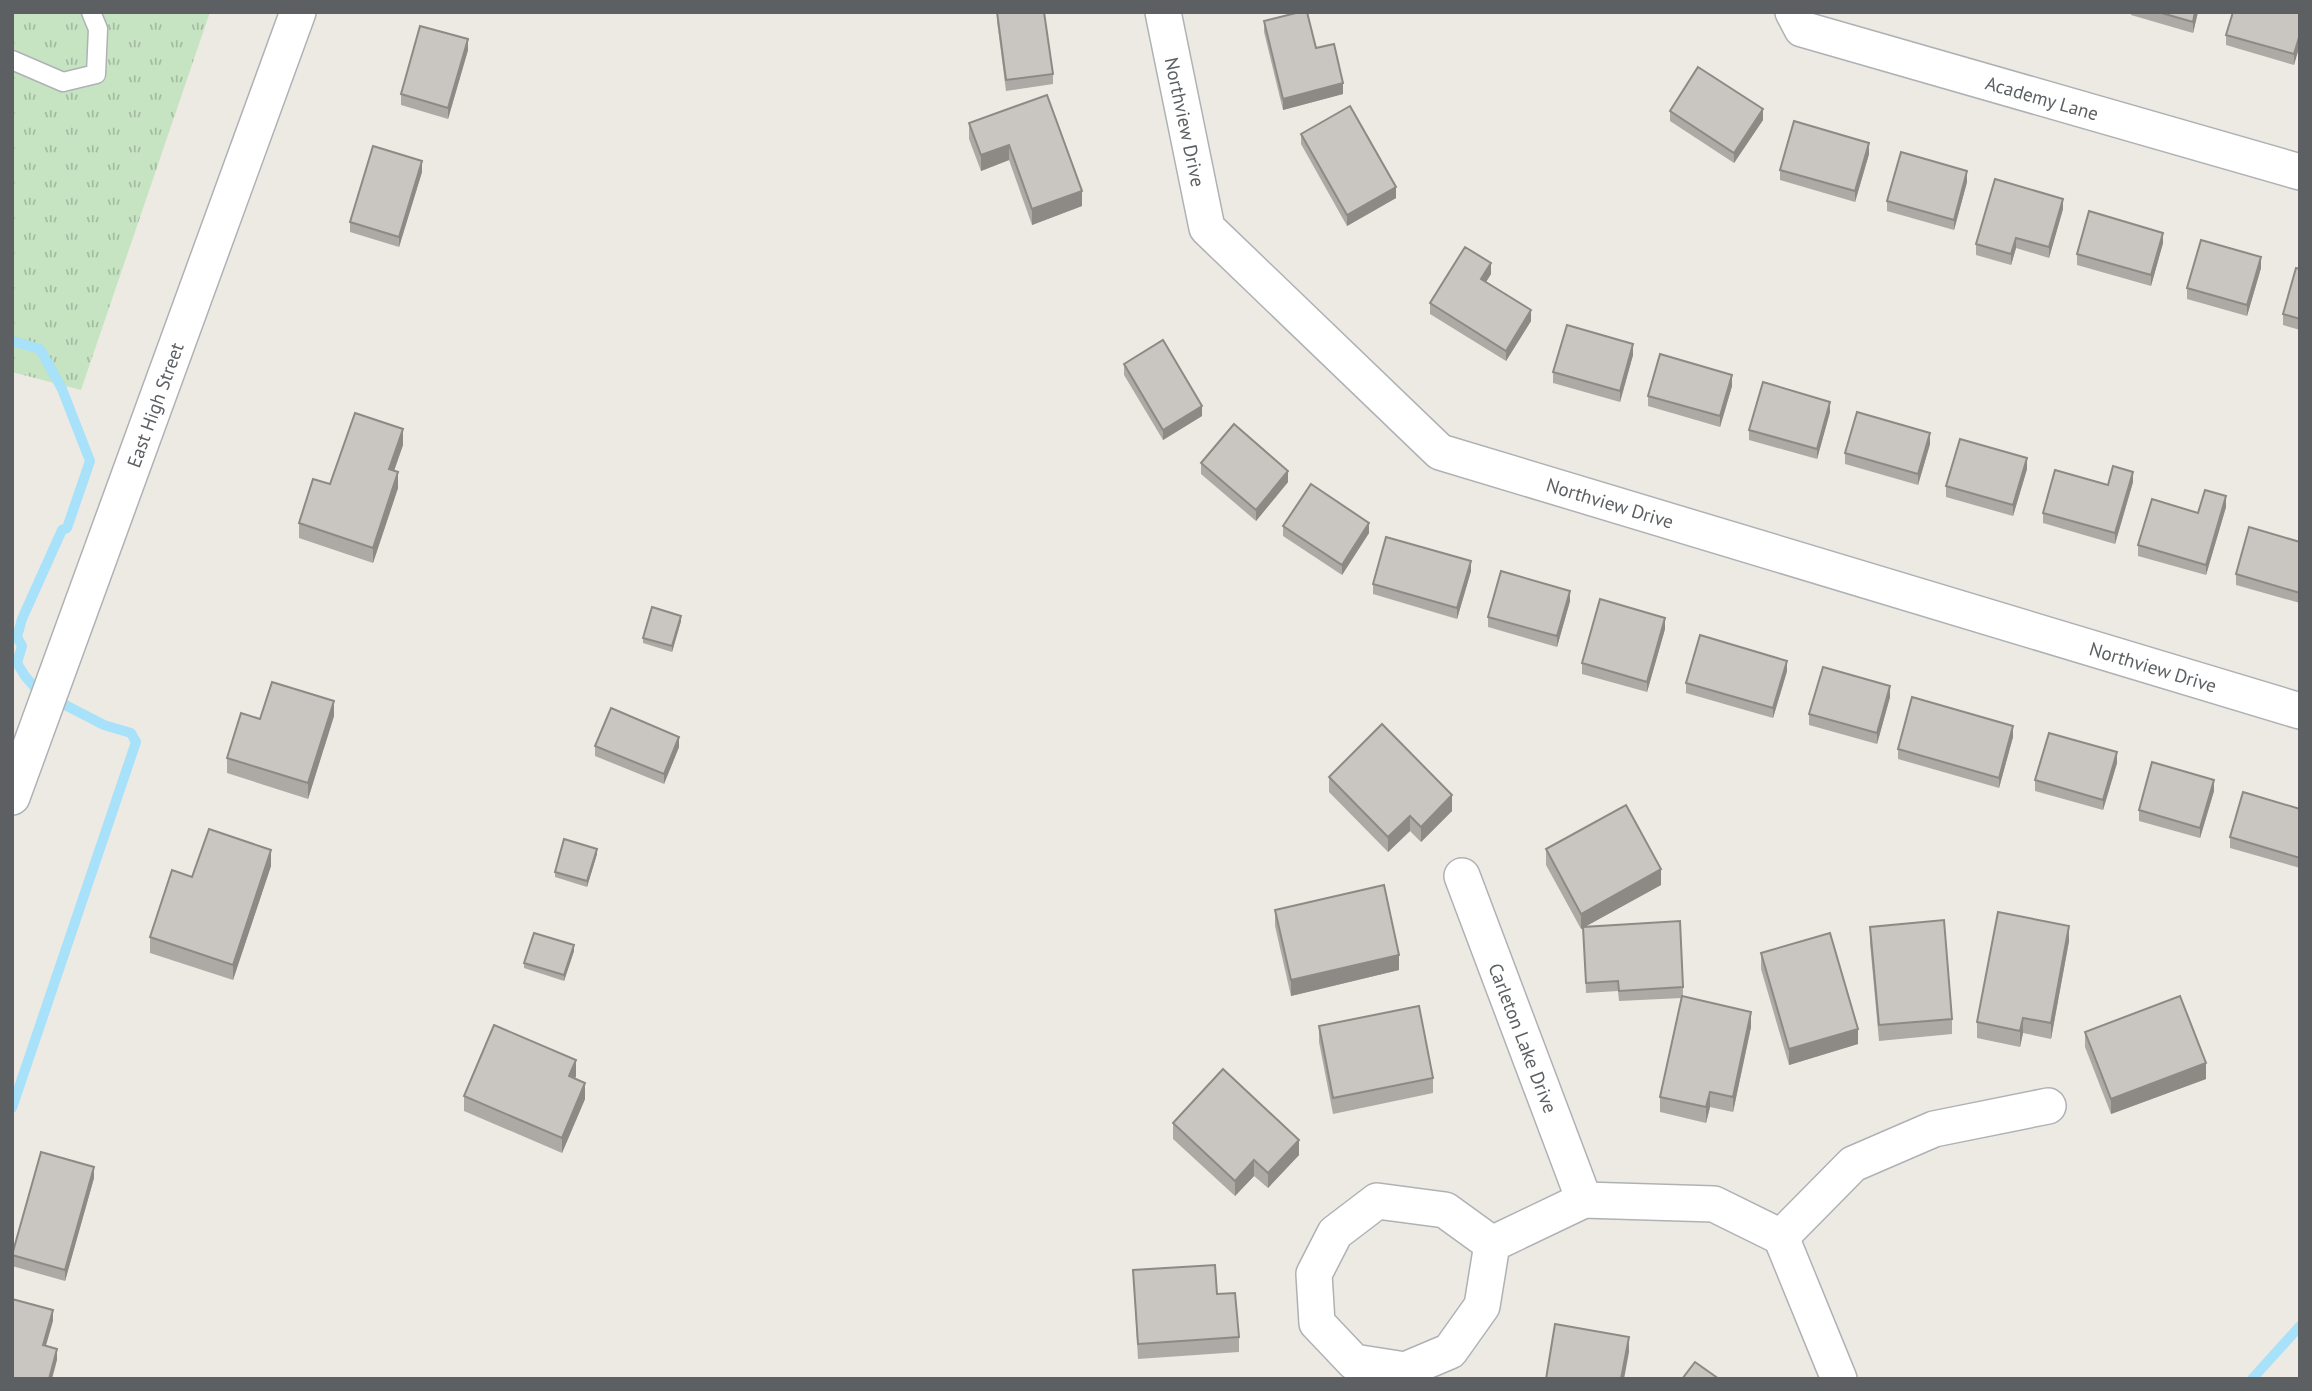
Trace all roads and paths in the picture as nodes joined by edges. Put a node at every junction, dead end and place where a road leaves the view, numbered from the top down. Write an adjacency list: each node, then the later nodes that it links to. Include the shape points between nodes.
1 (91, 12): 5 (lane, via 98,29 96,74 63,82)
2 (298, 12): 8 (street, East High Street)
3 (1163, 12): 7 (street, Northview Drive, via 1207,228 1440,452)
4 (1793, 12): 6 (street, Academy Lane, via 1802,29)
5 (12, 60)
6 (2300, 172)
7 (2300, 711)
8 (12, 797)
9 (1462, 876): 11 (street, Carleton Lake Drive)
10 (2048, 1106): 12 (street, via 1934,1129 1853,1164)
11 (1584, 1200): 12 (street, via 1714,1204); 13 (street)
12 (1781, 1237): 14 (street)
13 (1492, 1244): 13 (street, via 1445,1210 1377,1201 1335,1233 1314,1275 1317,1323 1354,1362 1405,1370 1450,1352 1482,1306)
14 (1839, 1379)

